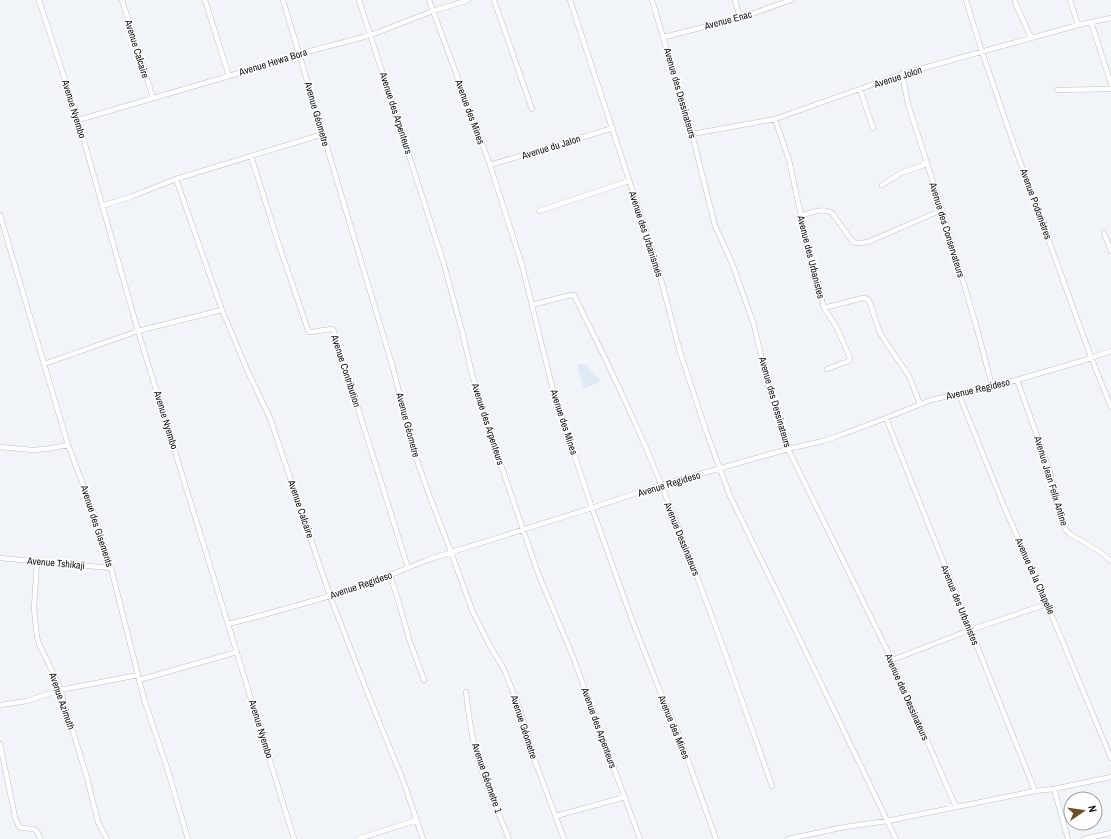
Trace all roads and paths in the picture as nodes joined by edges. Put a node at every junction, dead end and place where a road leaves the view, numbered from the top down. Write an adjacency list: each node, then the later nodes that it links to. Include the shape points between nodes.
1 (39, 0): 35 (street, Avenue Nyembo)
2 (122, 0): 32 (street, Avenue Calcaire)
3 (205, 0): 27 (street)
4 (283, 0): 25 (street, Avenue Géometre)
5 (359, 0): 21 (street, Avenue des Arpenteurs)
6 (429, 0): 16 (street, Avenue des Mines)
7 (468, 0): 16 (street, Avenue Hewa Bora)
8 (494, 0): 33 (street)
9 (570, 0): 36 (street, Avenue des Urbanismes)
10 (652, 0): 22 (street, Avenue des Dessinateurs)
11 (735, 0): 17 (street)
12 (791, 0): 17 (street, Avenue Enac)
13 (966, 0): 24 (street, Avenue Podomètres)
14 (1070, 0): 20 (street)
15 (1016, 2): 23 (street)
16 (433, 11): 21 (street, Avenue Hewa Bora); 42 (street, Avenue des Mines)
17 (740, 18): 22 (street, Avenue Enac)
18 (1111, 18): 19 (street, Avenue Jolon)
19 (1091, 22): 20 (street, Avenue Jolon); 28 (street)
20 (1078, 25): 23 (street, Avenue Jolon)
21 (371, 35): 25 (street, Avenue Hewa Bora); 73 (street, Avenue des Arpenteurs, via 443,261 483,411)
22 (664, 36): 39 (street, Avenue des Dessinateurs)
23 (1031, 38): 24 (street, Avenue Jolon)
24 (982, 52): 26 (street, Avenue Jolon); 58 (street, Avenue Podomètres)
25 (300, 54): 27 (street, Avenue Hewa Bora); 38 (street, Avenue Géometre)
26 (902, 74): 29 (street, Avenue Jolon); 41 (street, Avenue des Conservateurs, via 908,104)
27 (229, 76): 32 (street, Avenue Hewa Bora)
28 (1111, 84)
29 (860, 89): 34 (street, Avenue Jolon); 37 (street)
30 (1111, 89): 31 (street)
31 (1057, 90)
32 (153, 98): 35 (street, Avenue Hewa Bora)
33 (532, 109)
34 (775, 119): 39 (street, Avenue Jolon); 50 (street, Avenue des Urbanistes)
35 (78, 120): 46 (street, Avenue Nyembo)
36 (613, 128): 42 (street, Avenue du Jalon); 44 (street, Avenue des Urbanismes)
37 (873, 128)
38 (323, 134): 40 (street); 74 (street, Avenue Géometre, via 393,368 414,452)
39 (692, 134): 69 (street, Avenue des Dessinateurs, via 715,226 732,263 754,325)
40 (251, 156): 43 (street); 79 (street, Avenue Contribution, via 308,330 334,330 338,352)
41 (927, 164): 45 (street, via 901,173); 47 (street, Avenue des Conservateurs)
42 (490, 166): 53 (street, Avenue des Mines)
43 (176, 179): 46 (street); 55 (street, Avenue Calcaire)
44 (629, 181): 48 (street); 70 (street, Avenue des Urbanismes, via 658,268 680,352)
45 (882, 185)
46 (102, 206): 56 (street, Avenue Nyembo)
47 (942, 210): 50 (street, via 862,244 853,242 829,211); 62 (street, Avenue des Conservateurs)
48 (539, 211)
49 (0, 215): 59 (street, Avenue des Gisements)
50 (801, 216): 54 (street, Avenue des Urbanistes)
51 (1104, 233): 52 (street)
52 (1111, 251)
53 (532, 305): 71 (street, Avenue Dessinateurs, via 574,295 615,379); 72 (street, Avenue des Mines, via 553,390)
54 (824, 308): 60 (street, via 836,326 850,358 849,361); 64 (street, Avenue des Urbanistes, via 868,299 880,333 909,376)
55 (222, 310): 56 (street); 81 (street, Avenue Calcaire, via 270,418)
56 (138, 331): 59 (street); 83 (street, Avenue Nyembo)
57 (1111, 351): 58 (street, Avenue Regideso)
58 (1091, 357): 61 (street, Avenue Regideso); 65 (street, Avenue Podomètres)
59 (44, 364): 67 (street, Avenue des Gisements)
60 (827, 369)
61 (1017, 380): 62 (street, Avenue Regideso); 77 (street, Avenue Jean Felix Antine, via 1049,469 1065,529)
62 (992, 386): 63 (street, Avenue Regideso)
63 (960, 393): 64 (street, Avenue Regideso); 82 (street, Avenue de la Chapelle, via 1003,504)
64 (920, 404): 66 (street, Avenue Regideso)
65 (1111, 407)
66 (886, 418): 69 (street, Avenue Regideso, via 829,439); 84 (street, Avenue des Urbanistes)
67 (68, 444): 68 (street, via 34,450); 78 (street, Avenue des Gisements)
68 (0, 447)
69 (788, 449): 70 (street, Avenue Regideso); 86 (street, Avenue des Dessinateurs)
70 (720, 468): 71 (street, Avenue Regideso); 102 (street, via 734,503)
71 (661, 485): 72 (street, Avenue Regideso); 95 (street, Avenue Dessinateurs, via 712,615)
72 (592, 508): 73 (street, Avenue Regideso); 113 (street, Avenue des Mines)
73 (523, 530): 74 (street, Avenue Regideso); 98 (street, Avenue des Arpenteurs)
74 (451, 552): 79 (street, Avenue Regideso); 100 (street, Avenue Géometre, via 476,620 510,683)
75 (0, 558): 76 (street, Avenue Tshikaji)
76 (37, 562): 78 (street, Avenue Tshikaji); 89 (street, Avenue Azimuth, via 35,631)
77 (1111, 562)
78 (111, 568): 87 (street, Avenue des Gisements)
79 (408, 568): 80 (street, Avenue Regideso)
80 (390, 575): 81 (street, Avenue Regideso); 88 (street)
81 (330, 596): 83 (street, Avenue Regideso); 101 (street, Avenue Calcaire)
82 (1048, 604): 84 (street); 93 (street, Avenue de la Chapelle)
83 (228, 624): 85 (street, Avenue Nyembo)
84 (970, 630): 86 (street); 97 (street, Avenue des Urbanistes)
85 (237, 652): 87 (street); 107 (street, Avenue Nyembo)
86 (892, 660): 99 (street, Avenue des Dessinateurs)
87 (139, 678): 89 (street); 106 (street, Avenue des Gisements)
88 (424, 680)
89 (60, 690): 91 (street, via 27,701); 105 (street, Avenue Azimuth, via 98,822)
90 (466, 692): 110 (street, Avenue Géometre 1, via 476,752)
91 (0, 705)
92 (0, 744): 104 (street, via 12,808 18,824 21,828 37,831)
93 (1111, 758)
94 (1111, 777): 96 (street)
95 (772, 786)
96 (1054, 789): 97 (street); 116 (street)
97 (1035, 791): 99 (street)
98 (624, 797): 100 (street); 112 (street, Avenue des Arpenteurs)
99 (956, 807): 102 (street)
100 (556, 816): 111 (street, Avenue Géometre)
101 (417, 820): 108 (street); 109 (street, Avenue Calcaire)
102 (887, 821): 114 (street); 115 (street)
103 (1111, 833): 117 (street)
104 (40, 839)
105 (107, 839)
106 (188, 839)
107 (294, 839)
108 (358, 839)
109 (423, 839)
110 (509, 839)
111 (564, 839)
112 (640, 839)
113 (716, 839)
114 (788, 839)
115 (896, 839)
116 (1068, 839)
117 (1084, 839)

